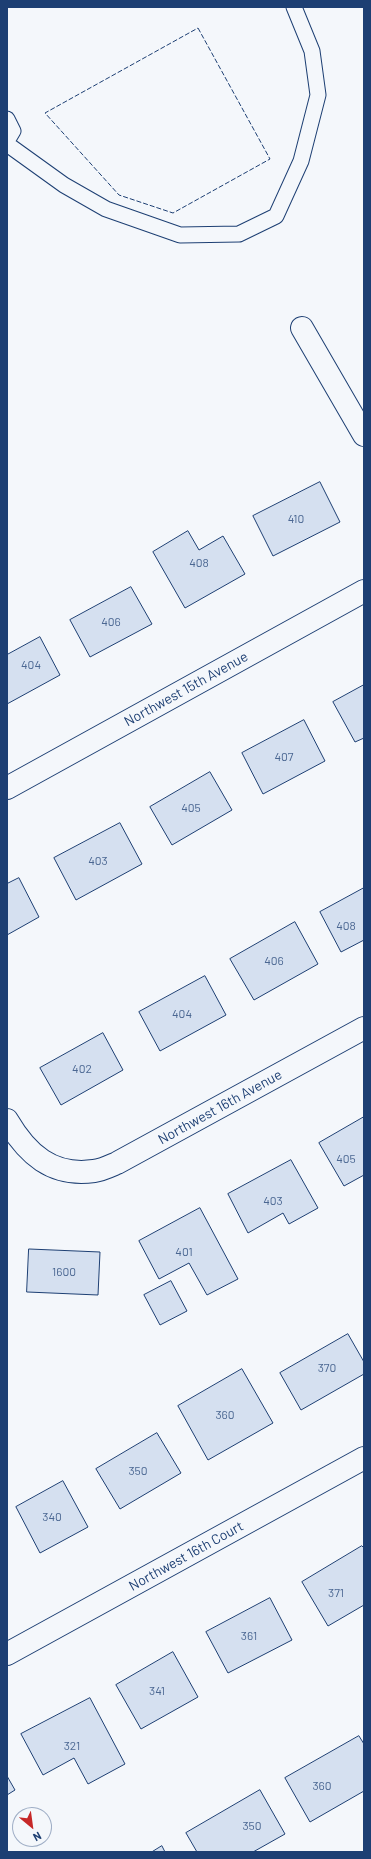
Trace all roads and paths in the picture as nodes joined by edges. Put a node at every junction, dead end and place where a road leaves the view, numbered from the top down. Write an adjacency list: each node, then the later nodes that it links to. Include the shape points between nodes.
1 (294, 7): 4 (lane, via 312,51 318,95 301,161 276,216 239,234 180,235 106,209 64,185)
2 (7, 119): 3 (lane, via 13,131)
3 (7, 141)
4 (7, 144)
5 (302, 328): 6 (street)
6 (364, 435)
7 (364, 591): 8 (street, Northwest 15th Avenue)
8 (7, 788)
9 (364, 1028): 10 (street, Northwest 16th Avenue, via 118,1163 95,1171 71,1172 48,1165 28,1151)
10 (7, 1120)
11 (364, 1458): 12 (street, Northwest 16th Court)
12 (7, 1654)

